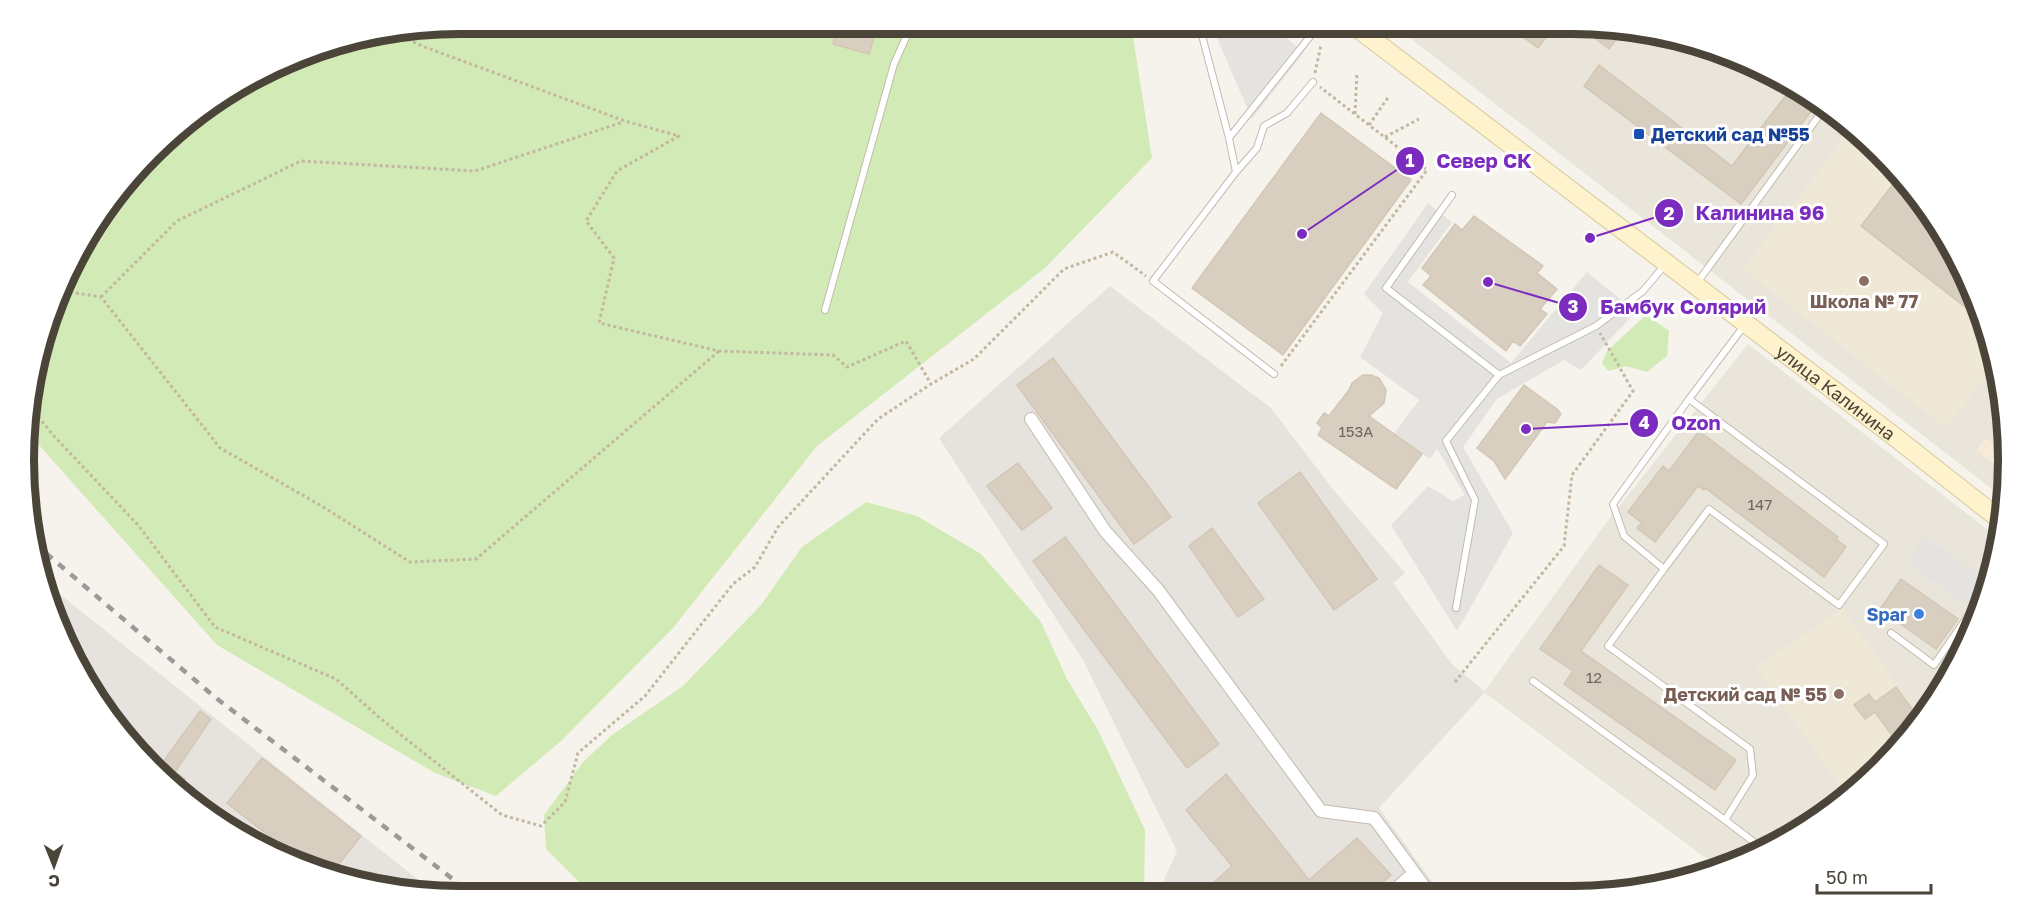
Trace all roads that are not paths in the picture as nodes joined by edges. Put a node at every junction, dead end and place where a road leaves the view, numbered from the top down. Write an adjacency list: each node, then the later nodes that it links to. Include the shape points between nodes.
1 (908, 34): 12 (lane, via 894,64)
2 (1201, 34): 7 (lane)
3 (1312, 34): 7 (lane)
4 (1365, 34): 10 (main road, улица Калинина)
5 (1313, 82): 8 (lane, via 1287,112 1264,126 1257,148)
6 (1820, 114): 11 (lane)
7 (1228, 138): 8 (lane)
8 (1236, 172): 14 (lane, via 1153,281)
9 (1452, 195): 15 (lane, via 1386,288)
10 (1666, 263): 11 (main road, улица Калинина); 15 (lane, via 1643,291 1596,326)
11 (1696, 285): 13 (main road, улица Калинина)
12 (825, 310)
13 (1746, 323): 16 (lane); 18 (main road, улица Калинина)
14 (1275, 375)
15 (1498, 375): 20 (lane, via 1446,441 1475,500)
16 (1689, 399): 19 (lane, via 1613,504 1624,536); 19 (lane, via 1884,544 1839,605 1710,509)
17 (1031, 418): 26 (street, via 1105,531 1158,590 1321,811 1374,818)
18 (1995, 516)
19 (1665, 568): 24 (lane, via 1608,646 1750,749 1754,775)
20 (1456, 608)
21 (1971, 611): 22 (lane, via 1934,665)
22 (1891, 633)
23 (1533, 681): 24 (lane)
24 (1725, 820): 25 (lane)
25 (1756, 844)
26 (1414, 873): 27 (street); 28 (street)
27 (1399, 886)
28 (1424, 886)

